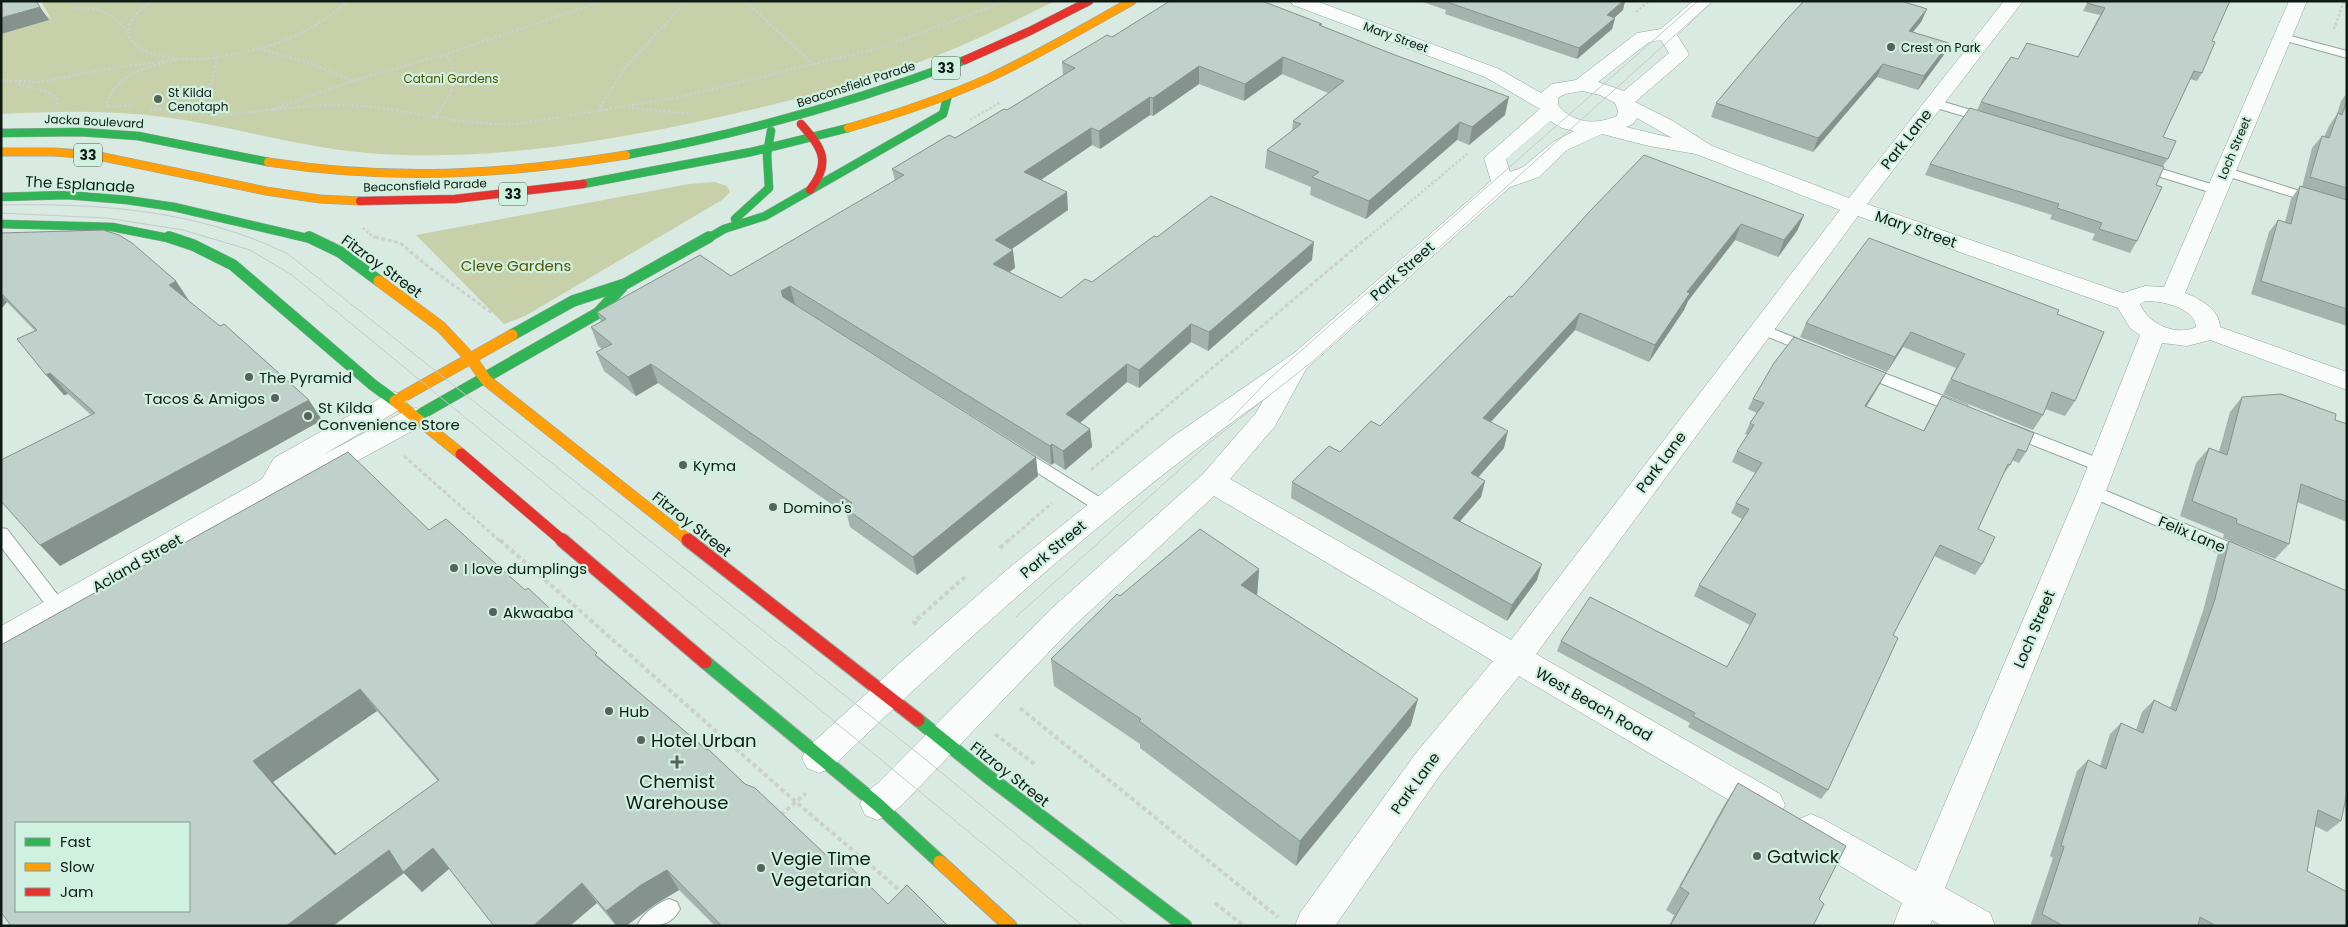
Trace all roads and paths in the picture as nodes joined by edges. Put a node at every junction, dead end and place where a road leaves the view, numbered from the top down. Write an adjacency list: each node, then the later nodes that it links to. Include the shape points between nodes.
1 (152, 1): 14 (path, via 129,22)
2 (347, 1): 17 (path, via 332,16 311,28)
3 (603, 1): 18 (path)
4 (686, 1): 37 (path, via 624,69)
5 (745, 1): 22 (path)
6 (1006, 1): 22 (path, via 880,48)
7 (1089, 1): 39 (main road, Beaconsfield Parade / 33, via 960,63)
8 (1132, 1): 28 (main road, Beaconsfield Parade / 33, via 1012,67)
9 (1299, 1): 23 (street, Mary Street)
10 (1704, 1): 15 (street)
11 (2014, 1): 29 (street, Park Lane)
12 (2298, 1): 16 (street, Loch Street)
13 (74, 8): 14 (path, via 94,7 117,20)
14 (127, 32): 21 (path, via 133,44 142,50)
15 (1667, 34): 27 (street, via 1644,37); 30 (street, via 1679,54)
16 (2283, 38): 19 (lane); 50 (street, Loch Street)
17 (258, 49): 20 (path); 26 (path, via 300,58)
18 (446, 54): 26 (path); 38 (path, via 456,76 451,91)
19 (2347, 55)
20 (217, 57): 21 (path); 32 (path, via 214,75)
21 (184, 59): 25 (path, via 114,67 40,82); 31 (path, via 135,73 115,86 106,100 110,107)
22 (813, 64): 37 (path, via 681,97)
23 (1492, 73): 27 (street, Mary Street); 35 (street, Mary Street)
24 (1, 80): 25 (path)
25 (7, 81): 33 (path, via 45,91 57,99)
26 (353, 81): 36 (path)
27 (1577, 86): 30 (street, Mary Street, via 1606,90); 35 (street, via 1552,92 1546,97)
28 (948, 95): 44 (main road, Beaconsfield Parade / 33); 52 (main road, Beaconsfield Parade, via 943,114)
29 (1934, 103): 41 (lane); 55 (street, Park Lane)
30 (1626, 104): 42 (street, Park Street, via 1629,113 1626,120); 47 (street, Mary Street)
31 (131, 105)
32 (199, 105): 34 (path); 36 (path, via 206,112 222,115)
33 (58, 108)
34 (176, 108)
35 (1547, 108): 42 (street, Mary Street, via 1565,123); 51 (street, via 1495,158)
36 (268, 111): 38 (path, via 362,106)
37 (598, 111): 38 (path, via 545,121 492,125)
38 (434, 118)
39 (796, 118): 40 (main road, Beaconsfield Parade / 33); 44 (main road, Beaconsfield Parade)
40 (773, 124): 45 (main road, Beaconsfield Parade / 33, via 610,159 498,173 434,177 319,170 264,162); 46 (main road, Beaconsfield Parade)
41 (2000, 124)
42 (1601, 128): 47 (street, Mary Street); 51 (street, Park Street, via 1560,146 1531,172)
43 (1, 133): 45 (main road, Jacka Boulevard / 33, via 100,132)
44 (812, 136): 46 (main road, Beaconsfield Parade / 33); 52 (main road, Beaconsfield Parade, via 820,147 824,166 822,176)
45 (185, 144)
46 (767, 148): 48 (main road, Beaconsfield Parade / 33, via 589,183 505,195 383,201 320,199 267,192 104,156); 59 (main road, Beaconsfield Parade, via 769,188)
47 (1705, 150): 55 (street, Mary Street)
48 (1, 152)
49 (2132, 164): 50 (lane)
50 (2220, 181): 56 (lane); 61 (street, Loch Street)
51 (1502, 182): 68 (street, Park Street)
52 (810, 190): 59 (main road, Beaconsfield Parade, via 765,216)
53 (1, 197): 54 (main road, The Esplanade, via 67,195)
54 (158, 204): 69 (main road, Fitzroy Street, via 285,230 321,242 340,252 449,334)
55 (1852, 206): 62 (street, Mary Street); 64 (street, Park Lane)
56 (2347, 210)
57 (1, 224): 73 (main road, via 78,224 145,233 190,244 229,262)
58 (359, 225): 63 (path, via 377,239 400,243)
59 (724, 228): 60 (main road, Beaconsfield Parade)
60 (625, 284): 69 (main road, Beaconsfield Parade, via 573,301); 71 (main road, Beaconsfield Parade, via 598,313)
61 (2172, 296): 62 (street, via 2138,294); 66 (street, via 2204,316 2208,321)
62 (2128, 303): 65 (street, via 2134,317)
63 (496, 316)
64 (1761, 329): 67 (lane); 87 (street, Park Lane)
65 (2154, 330): 66 (street, via 2181,338 2202,336); 79 (street, Loch Street)
66 (2208, 331): 72 (street)
67 (1825, 355)
68 (1303, 359): 80 (street, Park Street, via 1290,375 1266,420); 82 (street, Park Street, via 1182,444)
69 (472, 360): 71 (main road, Fitzroy Street); 73 (main road, Beaconsfield Parade)
70 (1853, 366): 74 (lane)
71 (486, 380): 75 (main road, Beaconsfield Parade); 88 (main road, Fitzroy Street)
72 (2347, 381)
73 (395, 402): 75 (main road); 81 (street, Acland Street, via 284,465)
74 (1973, 414)
75 (416, 417): 81 (street, Acland Street, via 300,480); 90 (main road)
76 (2000, 425): 79 (lane, Felix Lane)
77 (1004, 444): 82 (lane)
78 (399, 452): 91 (path)
79 (2097, 479): 84 (lane, Felix Lane); 94 (street, Loch Street)
80 (1212, 482): 87 (street, West Beach Road); 89 (street, Park Street, via 1063,617)
81 (272, 486): 85 (street, Acland Street)
82 (1103, 507): 88 (street, Park Street, via 1020,576)
83 (1, 534): 85 (lane)
84 (2256, 561)
85 (58, 608): 86 (street, Acland Street)
86 (1, 641)
87 (1515, 658): 94 (street, West Beach Road); 100 (street, Park Lane, via 1428,764)
88 (887, 696): 89 (main road, Fitzroy Street); 90 (street, Park Street)
89 (942, 740): 92 (street, Park Street); 99 (main road, Fitzroy Street)
90 (826, 763): 91 (path); 92 (main road)
91 (796, 802): 93 (path); 95 (path)
92 (877, 804): 98 (main road)
93 (774, 821)
94 (1924, 895): 101 (street, Loch Street); 102 (street, West Beach Road)
95 (906, 896)
96 (670, 909): 97 (lane)
97 (648, 926)
98 (1010, 926)
99 (1185, 926)
100 (1313, 926)
101 (1911, 926)
102 (1976, 926)

